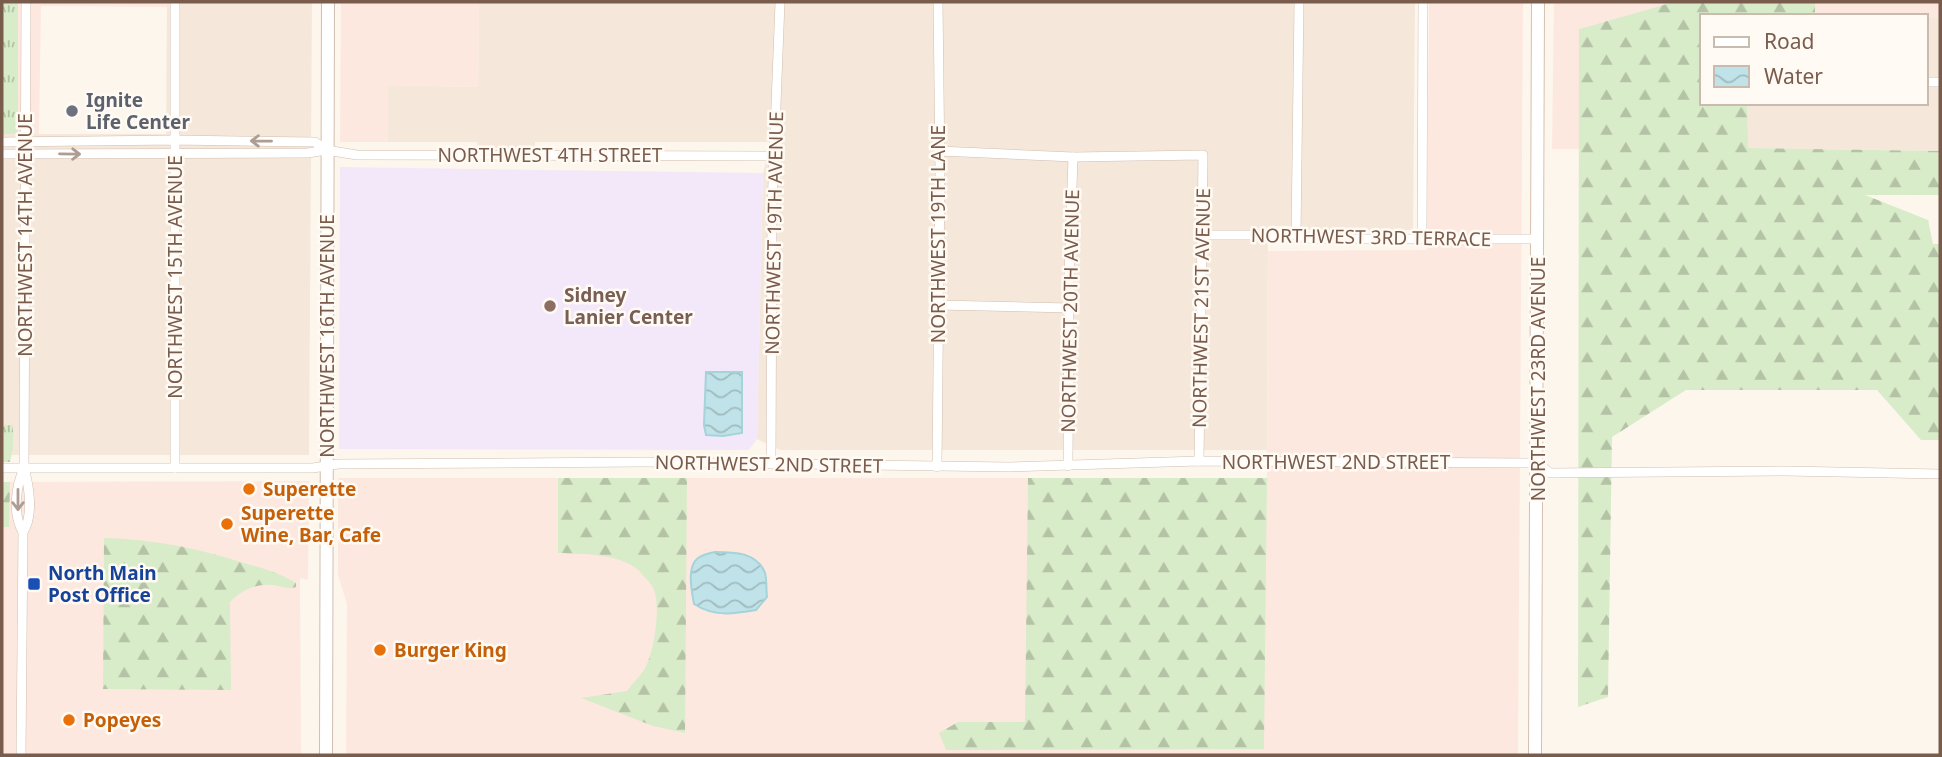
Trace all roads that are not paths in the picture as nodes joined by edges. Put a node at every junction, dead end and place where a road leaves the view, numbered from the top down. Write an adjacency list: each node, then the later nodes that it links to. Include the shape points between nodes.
1 (26, 2): 11 (street, NORTHWEST 14TH AVENUE)
2 (175, 2): 9 (street, NORTHWEST 15TH AVENUE)
3 (328, 2): 12 (main road, NORTHWEST 16TH AVENUE)
4 (780, 2): 17 (street, NORTHWEST 19TH AVENUE)
5 (938, 2): 13 (street, NORTHWEST 19TH LANE)
6 (1299, 2): 20 (street)
7 (1423, 2): 21 (street)
8 (1538, 2): 22 (main road, NORTHWEST 23RD AVENUE)
9 (175, 140): 11 (street, NORTHWEST 4TH STREET); 12 (street, NORTHWEST 4TH STREET, one-way to 9, via 315,142); 16 (street, NORTHWEST 15TH AVENUE)
10 (2, 142): 11 (street, NORTHWEST 4TH STREET)
11 (26, 142): 15 (street, NORTHWEST 14TH AVENUE)
12 (326, 150): 16 (street, NORTHWEST 4TH STREET); 17 (street, NORTHWEST 4TH STREET, via 357,155); 28 (main road, NORTHWEST 16TH AVENUE)
13 (939, 151): 18 (street); 23 (street, NORTHWEST 19TH LANE)
14 (2, 154): 15 (street, NORTHWEST 4TH STREET)
15 (27, 154): 16 (street, NORTHWEST 4TH STREET, one-way to 16); 32 (street, NORTHWEST 14TH AVENUE)
16 (175, 155): 33 (street, NORTHWEST 15TH AVENUE)
17 (774, 156): 27 (street, NORTHWEST 19TH AVENUE)
18 (1073, 156): 19 (street, NORTHWEST 21ST AVENUE, via 1203,155); 24 (street, NORTHWEST 20TH AVENUE)
19 (1203, 235): 20 (street, NORTHWEST 3RD TERRACE); 25 (street, NORTHWEST 21ST AVENUE)
20 (1296, 235): 21 (street, NORTHWEST 3RD TERRACE, via 1313,239)
21 (1422, 238): 22 (street, NORTHWEST 3RD TERRACE)
22 (1538, 239): 26 (main road, NORTHWEST 23RD AVENUE)
23 (938, 305): 24 (street); 30 (street, NORTHWEST 19TH LANE)
24 (1069, 308): 29 (street, NORTHWEST 20TH AVENUE)
25 (1199, 461): 26 (street, NORTHWEST 2ND STREET); 29 (street, NORTHWEST 2ND STREET)
26 (1538, 463): 34 (street, NORTHWEST 2ND STREET, via 1550,473); 37 (main road, NORTHWEST 23RD AVENUE)
27 (771, 464): 28 (street, NORTHWEST 2ND STREET); 30 (street, NORTHWEST 2ND STREET)
28 (327, 465): 33 (street, NORTHWEST 2ND STREET); 36 (main road, NORTHWEST 16TH AVENUE)
29 (1068, 466): 30 (street, NORTHWEST 2ND STREET)
30 (937, 467)
31 (2, 468): 32 (street, NORTHWEST 2ND STREET)
32 (24, 468): 33 (street, NORTHWEST 2ND STREET); 35 (street, NORTHWEST 14TH AVENUE, via 28,524 23,532)
33 (174, 468)
34 (1940, 474)
35 (21, 755)
36 (326, 755)
37 (1535, 755)

